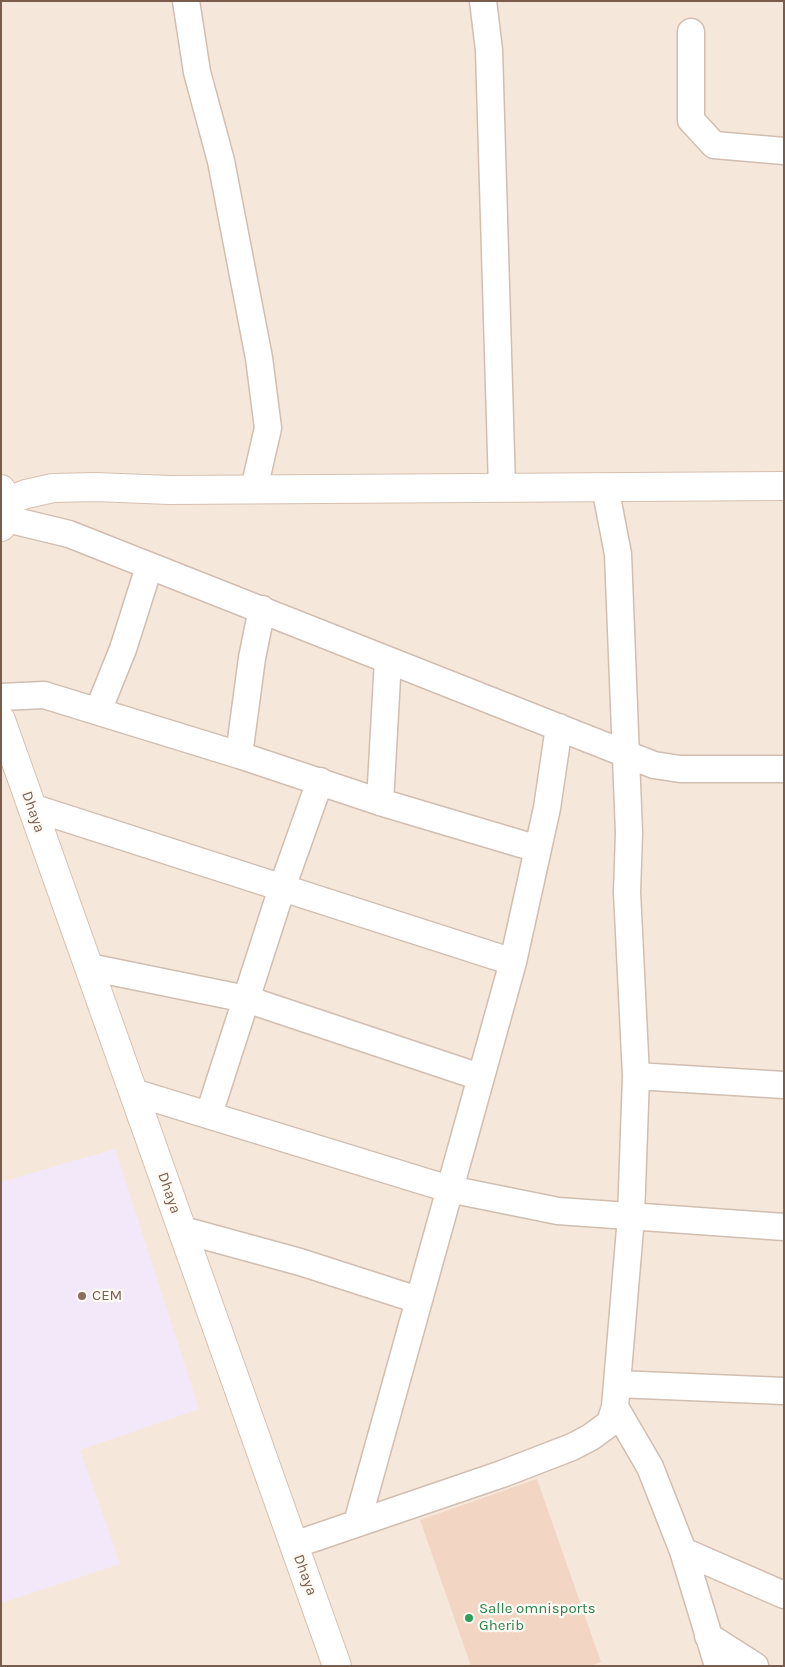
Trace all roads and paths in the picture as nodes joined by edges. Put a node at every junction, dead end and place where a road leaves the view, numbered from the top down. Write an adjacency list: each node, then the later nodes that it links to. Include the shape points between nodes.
1 (186, 1): 8 (street, via 197,72 221,161 259,358 268,428)
2 (483, 1): 6 (street, via 489,50)
3 (691, 32): 4 (street, via 691,120 714,145)
4 (784, 151)
5 (784, 486): 7 (street)
6 (502, 487): 7 (street); 8 (street)
7 (605, 487): 17 (street, via 618,554)
8 (254, 489): 9 (street, via 53,488 26,494)
9 (4, 509): 10 (street)
10 (149, 567): 11 (street); 14 (street, via 123,649)
11 (262, 609): 12 (street); 18 (street)
12 (388, 660): 16 (street); 21 (street)
13 (1, 697): 14 (street, via 44,694)
14 (98, 711): 18 (street)
15 (1, 720): 22 (street, Dhaya)
16 (559, 727): 17 (street); 23 (street)
17 (624, 754): 19 (street, via 654,765 680,769); 28 (street)
18 (239, 755): 20 (street)
19 (784, 769)
20 (320, 781): 21 (street); 24 (street)
21 (380, 802): 23 (street)
22 (31, 807): 24 (street); 26 (street, Dhaya)
23 (538, 849): 25 (street)
24 (282, 888): 25 (street); 27 (street)
25 (513, 962): 29 (street)
26 (89, 967): 27 (street); 31 (street, Dhaya)
27 (246, 1000): 29 (street); 32 (street)
28 (636, 1076): 30 (street); 34 (street)
29 (480, 1077): 33 (street)
30 (784, 1085)
31 (133, 1092): 32 (street); 36 (street, Dhaya)
32 (209, 1114): 33 (street)
33 (448, 1189): 34 (street, via 558,1211); 37 (street)
34 (631, 1217): 35 (street); 39 (street)
35 (784, 1227)
36 (182, 1230): 37 (street, via 300,1262); 41 (street, Dhaya)
37 (418, 1300): 40 (street)
38 (784, 1391): 39 (street)
39 (616, 1395): 40 (street, via 610,1423 591,1437 502,1474); 42 (street, via 650,1467)
40 (357, 1523): 41 (street)
41 (294, 1545): 45 (street, Dhaya)
42 (683, 1551): 43 (street); 44 (street)
43 (784, 1596)
44 (708, 1636): 46 (street); 47 (street)
45 (337, 1666)
46 (718, 1666)
47 (755, 1666)

